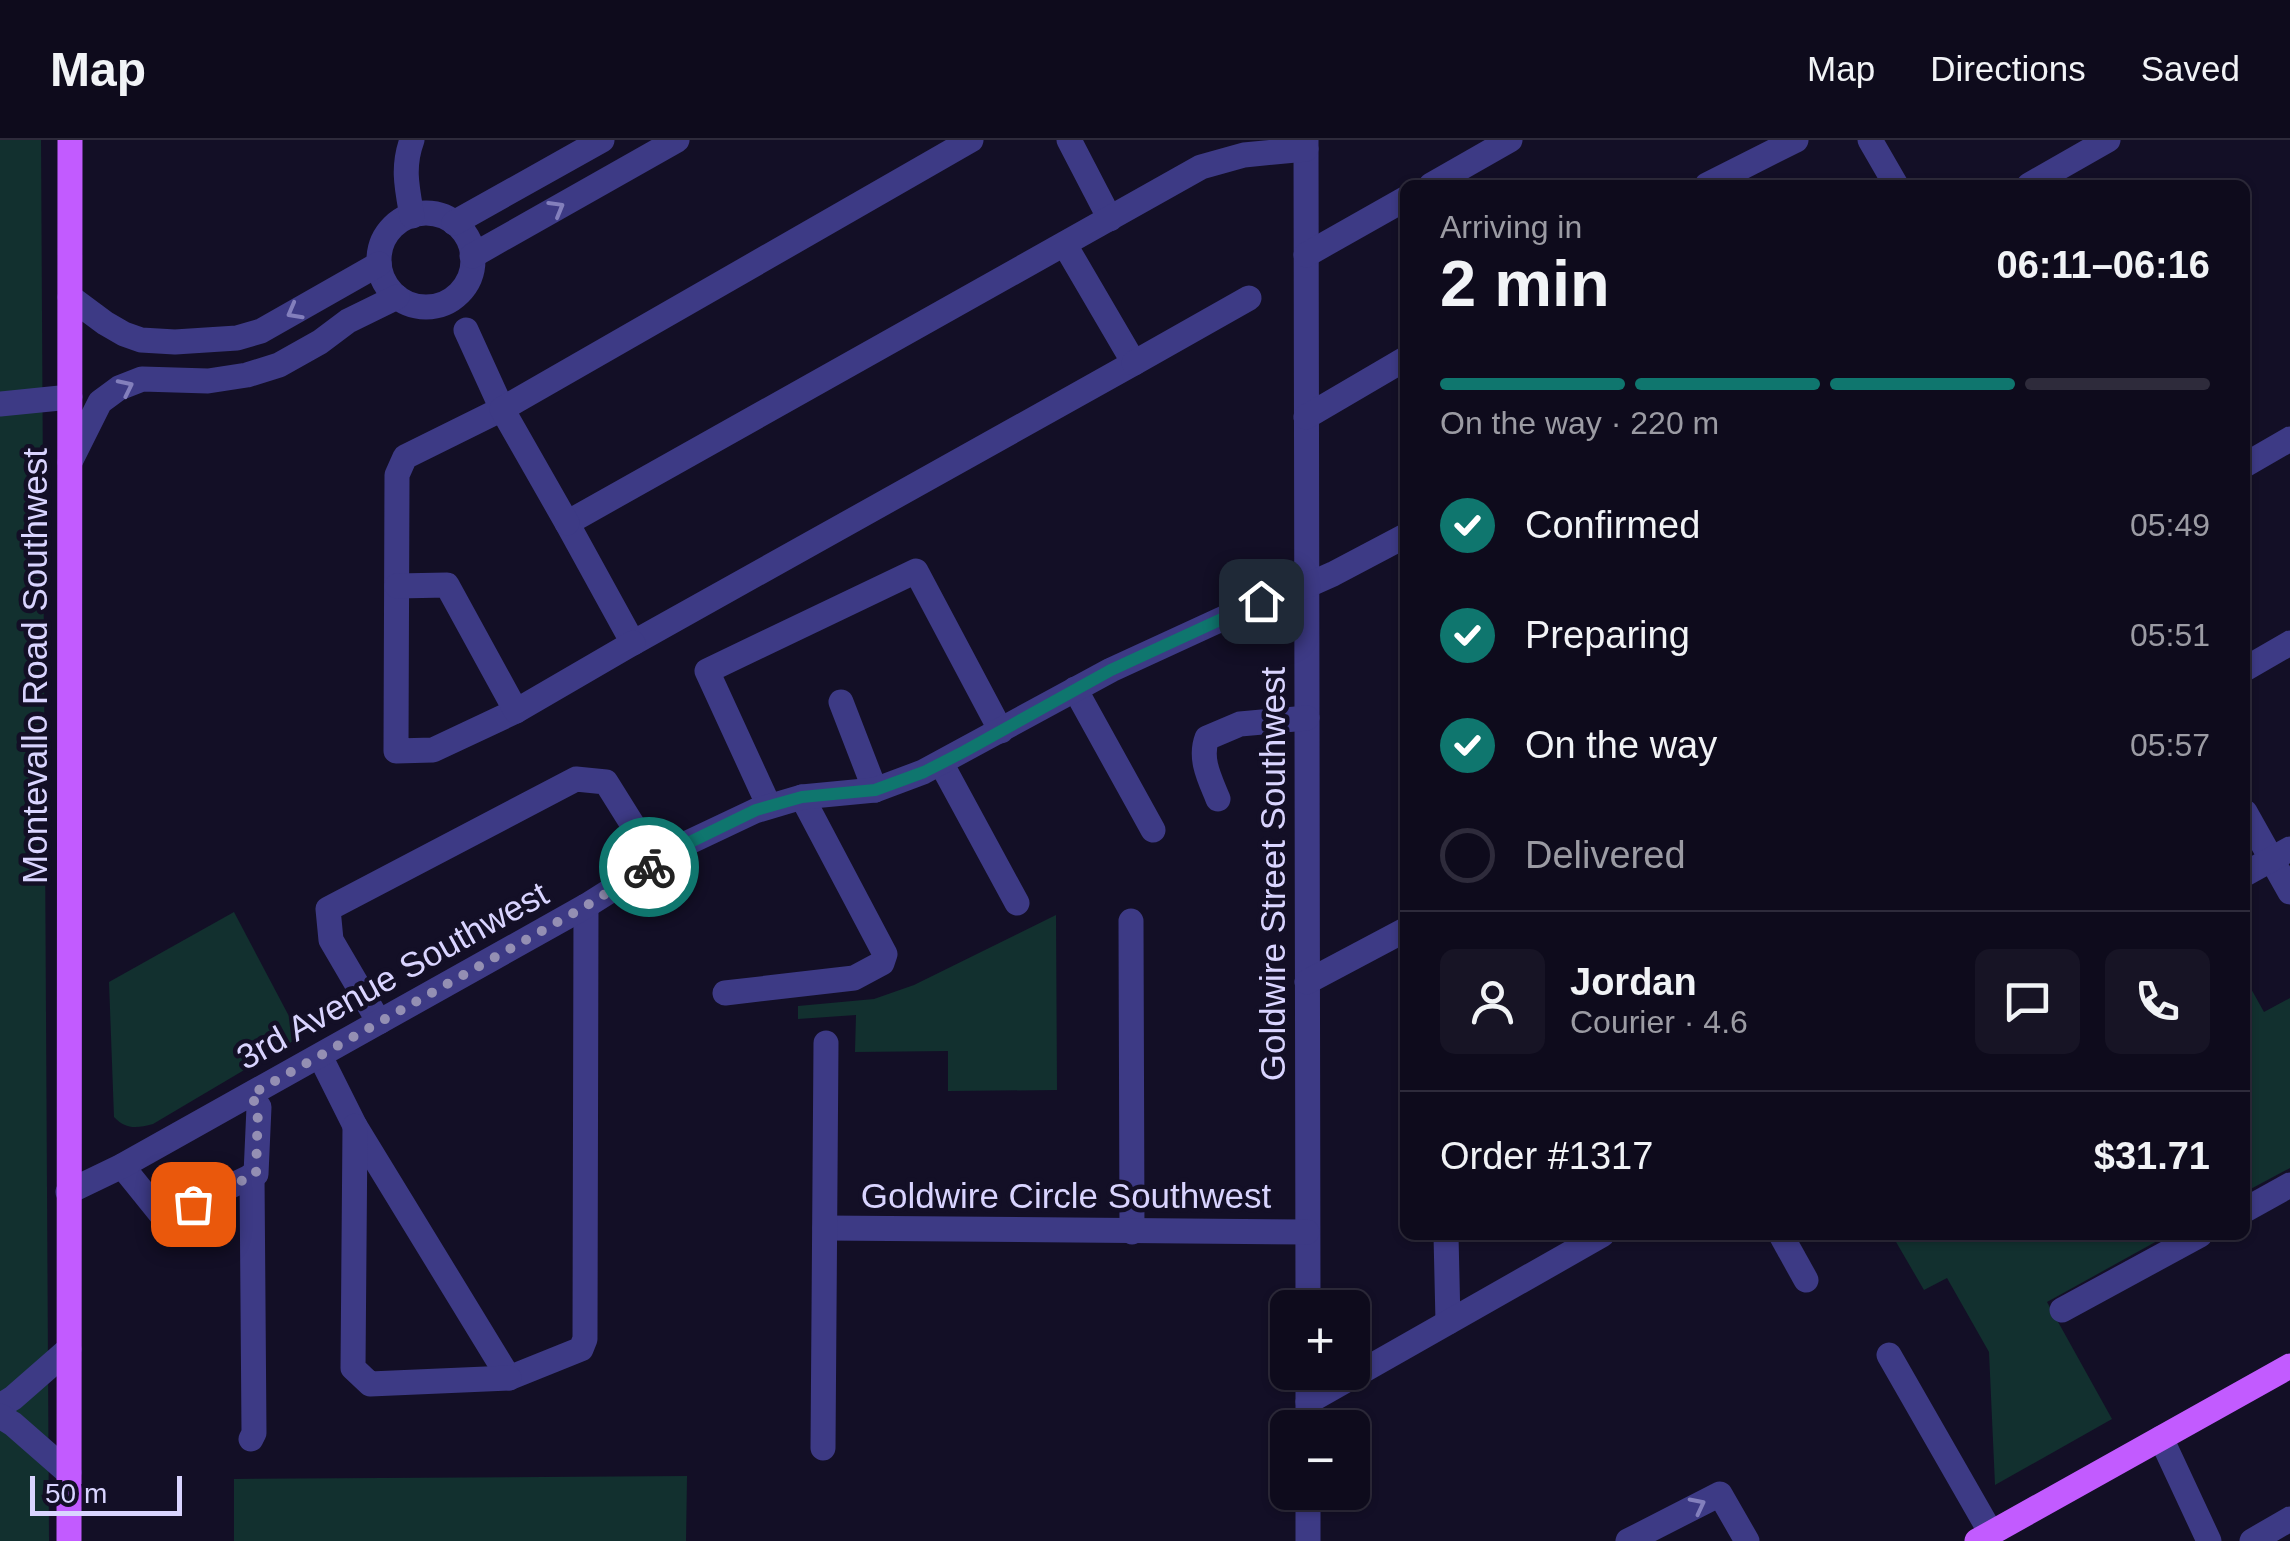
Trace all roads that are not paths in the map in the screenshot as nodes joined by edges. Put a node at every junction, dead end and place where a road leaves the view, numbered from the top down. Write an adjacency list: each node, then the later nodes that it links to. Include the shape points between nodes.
1 (70, 140): 26 (main road, Montevallo Road Southwest)
2 (412, 140): 17 (street, via 405,178)
3 (602, 140): 19 (street)
4 (677, 140): 21 (street, one-way to 4)
5 (971, 140): 34 (street)
6 (1069, 140): 18 (street)
7 (1510, 140): 12 (street)
8 (1796, 140): 13 (street)
9 (1870, 140): 14 (street)
10 (2108, 140): 15 (street)
11 (1306, 144): 18 (street, via 1201,168); 22 (street, Goldwire Street Southwest)
12 (1439, 180)
13 (1717, 180)
14 (1893, 180)
15 (2038, 180)
16 (1400, 203): 22 (street)
17 (412, 216): 19 (street); 23 (street, via 387,234)
18 (1110, 219): 20 (street)
19 (454, 223): 21 (street)
20 (1065, 245): 30 (street); 39 (street)
21 (472, 256): 24 (street)
22 (1306, 256): 35 (street, Goldwire Street Southwest)
23 (379, 264): 25 (street); 26 (street, one-way to 26, via 237,338 142,340)
24 (459, 294): 28 (street); 29 (street)
25 (397, 297): 28 (street); 37 (street, one-way to 25, via 100,402 119,388 142,379 208,381 279,365)
26 (70, 298): 32 (main road, Montevallo Road Southwest)
27 (1249, 298): 30 (street)
28 (434, 306): 29 (street)
29 (466, 330): 34 (street)
30 (1134, 363): 43 (street)
31 (1400, 363): 35 (street)
32 (70, 397): 33 (street); 37 (main road, Montevallo Road Southwest)
33 (0, 404)
34 (502, 408): 39 (street); 41 (street, via 405,457 397,475)
35 (1306, 417): 42 (street, Goldwire Street Southwest)
36 (2290, 440): 38 (street)
37 (70, 462): 76 (main road, Montevallo Road Southwest)
38 (2250, 462)
39 (567, 523): 43 (street)
40 (1400, 539): 42 (street, 3rd Avenue Southwest)
41 (396, 586): 48 (street, via 447,585); 48 (street, via 396,751 433,750)
42 (1306, 586): 46 (street, 3rd Avenue Southwest); 49 (street, Goldwire Street Southwest)
43 (634, 643): 48 (street)
44 (2290, 643): 45 (street)
45 (2250, 665)
46 (1075, 689): 50 (street, 3rd Avenue Southwest); 57 (street)
47 (841, 702): 52 (street)
48 (516, 711)
49 (1306, 718): 54 (street, via 1240,724 1207,738 1204,762); 66 (street, Goldwire Street Southwest)
50 (1001, 731): 51 (street, 3rd Avenue Southwest); 55 (street, via 916,571 707,671)
51 (941, 763): 52 (street, 3rd Avenue Southwest); 62 (street)
52 (875, 790): 53 (street, 3rd Avenue Southwest)
53 (802, 797): 55 (street, 3rd Avenue Southwest); 67 (street, via 885,954 882,963 854,978)
54 (1218, 799)
55 (769, 806): 59 (street, 3rd Avenue Southwest)
56 (2250, 818): 58 (street)
57 (1153, 830)
58 (2281, 854): 60 (street); 61 (street)
59 (656, 862): 63 (street, 3rd Avenue Southwest); 68 (street, via 606,782 576,779 328,909 331,940)
60 (2250, 871)
61 (2290, 892)
62 (1017, 903)
63 (586, 906): 68 (street, 3rd Avenue Southwest); 92 (street, via 586,1339 581,1350)
64 (1131, 921): 79 (street)
65 (1400, 933): 66 (street)
66 (1307, 982): 80 (street, Goldwire Street Southwest)
67 (724, 994)
68 (379, 1022): 70 (street, 3rd Avenue Southwest)
69 (826, 1043): 78 (street)
70 (320, 1056): 71 (street, 3rd Avenue Southwest); 72 (street)
71 (250, 1095): 73 (street, 3rd Avenue Southwest); 74 (street, via 258,1107)
72 (355, 1126): 92 (street); 92 (street, via 353,1368 370,1384)
73 (122, 1166): 74 (street, via 164,1218); 76 (street, 3rd Avenue Southwest)
74 (252, 1175): 97 (street)
75 (2290, 1184): 77 (street)
76 (68, 1192): 89 (main road, Montevallo Road Southwest)
77 (2250, 1207)
78 (825, 1228): 79 (street, Goldwire Circle Southwest); 98 (street)
79 (1132, 1232): 80 (street, Goldwire Circle Southwest)
80 (1308, 1232): 86 (street, Goldwire Street Southwest)
81 (1446, 1240): 88 (street)
82 (1593, 1240): 88 (street)
83 (1784, 1240): 85 (street)
84 (2191, 1240): 87 (street)
85 (1806, 1280)
86 (1308, 1290)
87 (2062, 1310)
88 (1448, 1322): 94 (street)
89 (69, 1349): 93 (street); 99 (main road, Montevallo Road Southwest)
90 (1888, 1356): 102 (street)
91 (2290, 1366): 96 (main road)
92 (510, 1378)
93 (0, 1406)
94 (1316, 1410)
95 (0, 1416): 99 (street)
96 (2161, 1438): 102 (main road); 107 (street)
97 (251, 1439)
98 (823, 1448)
99 (69, 1473): 103 (main road, Montevallo Road Southwest)
100 (1308, 1510): 104 (street)
101 (2290, 1519): 108 (street)
102 (1984, 1537)
103 (70, 1541)
104 (1308, 1541)
105 (1628, 1541): 106 (street, one-way to 106, via 1720,1494)
106 (1747, 1541)
107 (2208, 1541)
108 (2252, 1541)

